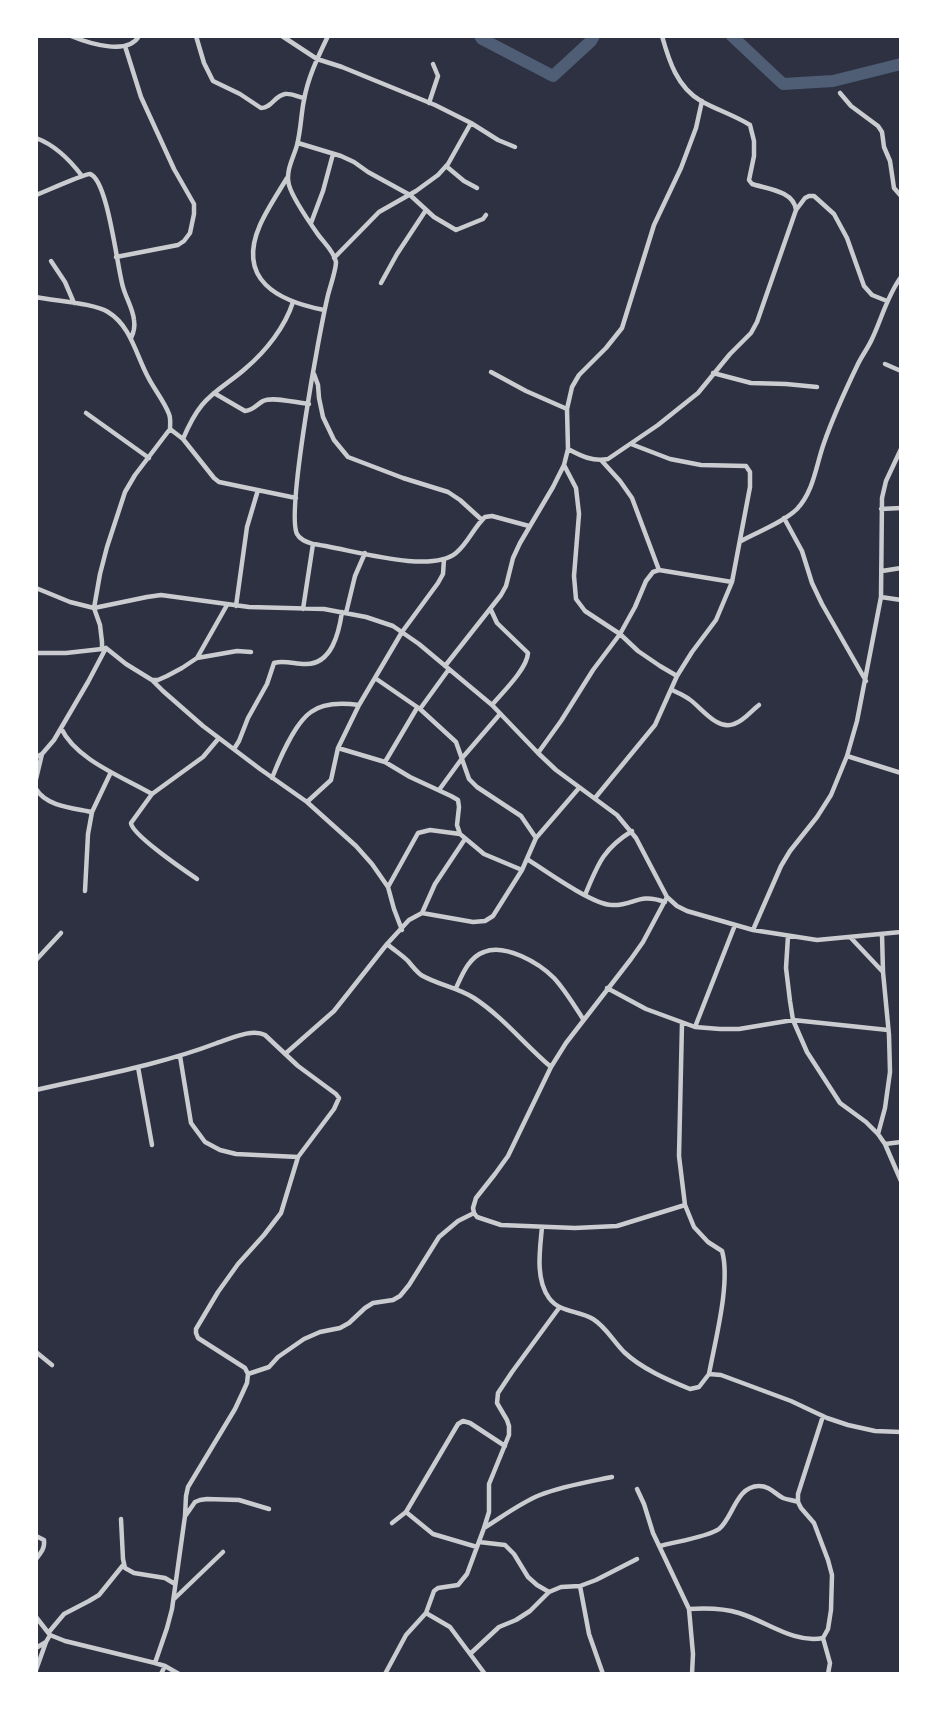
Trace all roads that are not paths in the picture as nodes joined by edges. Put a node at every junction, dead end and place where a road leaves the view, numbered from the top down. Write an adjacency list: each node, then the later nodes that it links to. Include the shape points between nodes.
1 (71, 36): 7 (street, via 108,46)
2 (139, 36): 7 (street)
3 (196, 36): 11 (street, via 209,76 218,85 261,108 285,94)
4 (282, 36): 8 (street)
5 (328, 36): 8 (street)
6 (662, 36): 12 (street, via 680,82)
7 (125, 46): 30 (street, via 141,97 194,204 194,214 190,232 178,245)
8 (317, 59): 11 (street); 13 (street)
9 (433, 64): 13 (street, via 438,76)
10 (840, 93): 25 (street, via 882,132 894,188)
11 (304, 98): 16 (street)
12 (702, 101): 27 (street, via 750,125 754,156 749,180 752,184 787,195); 49 (street, via 681,168 654,225 622,328 579,375 572,387)
13 (429, 102): 14 (street)
14 (471, 123): 17 (street); 19 (street)
15 (36, 138): 20 (street, via 57,149)
16 (298, 143): 18 (street); 21 (street)
17 (514, 147)
18 (333, 154): 23 (street, via 354,162); 29 (street)
19 (446, 166): 22 (street); 23 (street)
20 (82, 176): 24 (street); 30 (street, via 91,174 102,191)
21 (287, 177): 29 (street); 37 (street, via 259,226 254,254 256,270 266,286)
22 (477, 188)
23 (410, 194): 26 (street); 31 (street, via 379,212)
24 (36, 195)
25 (901, 196)
26 (426, 210): 28 (street, via 456,230); 34 (street)
27 (796, 210): 36 (street, via 805,198 814,196 834,214 847,238 864,286 872,295); 45 (street, via 757,322 751,333)
28 (486, 215)
29 (311, 224): 31 (street)
30 (116, 257): 40 (street, via 135,321)
31 (334, 258): 39 (street, via 336,262)
32 (51, 261): 38 (street)
33 (901, 277): 36 (street)
34 (381, 284)
35 (36, 297): 38 (street)
36 (886, 301): 63 (street, via 824,442 814,479 796,510)
37 (293, 302): 39 (street); 47 (street, via 275,336 258,357)
38 (74, 303): 40 (street, via 107,311)
39 (324, 310): 43 (street)
40 (131, 338): 51 (street, via 143,368 169,414)
41 (885, 364): 42 (street)
42 (901, 371)
43 (314, 372): 48 (street); 64 (street, via 321,412 334,440 348,457 448,492)
44 (491, 372): 49 (street)
45 (713, 373): 46 (street, via 751,383); 53 (street, via 698,393)
46 (817, 387)
47 (214, 393): 48 (street, via 245,411 267,400); 52 (street, via 195,415)
48 (309, 404): 60 (street)
49 (567, 409): 54 (street)
50 (86, 413): 56 (street)
51 (170, 429): 52 (street); 56 (street)
52 (182, 439): 59 (street, via 219,482)
53 (631, 444): 57 (street, via 608,459); 66 (street, via 670,459 701,465 746,466 750,472 750,487)
54 (568, 449): 57 (street); 58 (street)
55 (901, 449): 62 (street, via 886,480)
56 (149, 458): 79 (street, via 125,492 102,565)
57 (600, 460): 71 (street, via 632,498)
58 (564, 465): 65 (street); 84 (street, via 576,488 579,514 574,576 576,599 585,611)
59 (258, 490): 60 (street); 78 (street, via 247,527)
60 (296, 498): 67 (street, via 297,534)
61 (901, 508): 62 (street)
62 (881, 510): 72 (street)
63 (784, 518): 66 (street); 93 (street, via 802,551 822,604)
64 (482, 520): 65 (street, via 492,516); 69 (street, via 455,554)
65 (529, 526): 81 (street, via 513,558 506,586)
66 (741, 541): 73 (street)
67 (313, 544): 68 (street); 80 (street)
68 (365, 553): 69 (street, via 407,561); 82 (street)
69 (444, 559): 83 (street, via 443,574 438,583)
70 (901, 568): 72 (street)
71 (659, 570): 73 (street); 84 (street, via 646,581)
72 (882, 571): 75 (street)
73 (732, 582): 90 (street, via 716,620)
74 (36, 588): 79 (street)
75 (881, 596): 76 (street); 93 (street)
76 (901, 600)
77 (228, 605): 78 (street); 79 (street, via 161,595); 88 (street)
78 (236, 606): 80 (street)
79 (94, 608): 85 (street)
80 (303, 609): 82 (street)
81 (491, 610): 89 (street); 96 (street, via 497,622 528,653 517,674)
82 (344, 612): 83 (street, via 383,622); 103 (street, via 332,649 318,661 309,664 274,663 267,684)
83 (402, 632): 89 (street); 91 (street)
84 (620, 634): 90 (street, via 645,656); 105 (street)
85 (104, 648): 87 (street); 92 (street); 100 (street)
86 (251, 652): 88 (street, via 237,651)
87 (36, 653)
88 (197, 658): 92 (street, via 167,676)
89 (447, 668): 96 (street); 98 (street)
90 (677, 676): 94 (street)
91 (374, 678): 95 (street); 98 (street)
92 (152, 680): 101 (street)
93 (866, 682): 106 (street)
94 (672, 690): 97 (street, via 689,698 712,718 726,725 739,721); 118 (street, via 655,725)
95 (359, 705): 102 (street); 112 (street, via 341,703 310,712 281,755)
96 (492, 705): 99 (street)
97 (759, 705)
98 (418, 709): 108 (street, via 456,742); 109 (street)
99 (500, 714): 105 (street); 108 (street)
100 (61, 728): 104 (street); 110 (street, via 78,750)
101 (219, 738): 103 (street); 117 (street, via 203,757)
102 (338, 748): 109 (street); 119 (street, via 331,780)
103 (234, 749): 112 (street)
104 (42, 754): 107 (street); 113 (street)
105 (538, 754): 114 (street)
106 (847, 756): 111 (street); 135 (street, via 831,795 781,866)
107 (36, 757)
108 (463, 758): 116 (street); 123 (street, via 465,770 477,787 522,816)
109 (385, 762): 116 (street)
110 (111, 772): 117 (street); 120 (street)
111 (901, 773)
112 (272, 778): 119 (street)
113 (36, 779)
114 (579, 788): 118 (street); 123 (street)
115 (36, 789): 120 (street, via 49,801)
116 (438, 790): 122 (street, via 458,800)
117 (152, 794): 127 (street, via 134,817 132,827 144,840)
118 (595, 798): 121 (street)
119 (307, 802): 128 (street, via 356,846)
120 (92, 812): 129 (street)
121 (632, 831): 130 (street, via 607,850); 131 (street)
122 (460, 834): 124 (street); 128 (street, via 430,830 418,833)
123 (536, 838): 125 (street)
124 (465, 839): 126 (street, via 484,854); 132 (street, via 435,884)
125 (527, 859): 126 (street); 130 (street)
126 (522, 870): 132 (street, via 493,916 485,921 473,922)
127 (196, 879)
128 (388, 887): 134 (street)
129 (85, 891)
130 (585, 895): 131 (street, via 613,906 642,898)
131 (666, 899): 133 (street, via 687,911); 145 (street, via 643,942)
132 (422, 913): 134 (street, via 409,920)
133 (735, 925): 135 (street); 149 (street)
134 (402, 930): 141 (street)
135 (753, 930): 139 (street)
136 (901, 932): 138 (street)
137 (61, 933): 142 (street)
138 (882, 934): 140 (street); 143 (street)
139 (788, 936): 140 (street, via 817,940); 147 (street, via 786,968)
140 (851, 938): 143 (street)
141 (387, 944): 144 (street, via 420,974); 151 (street, via 334,1011)
142 (36, 960)
143 (883, 972): 150 (street)
144 (456, 988): 146 (street, via 465,969 484,951 499,949 516,953 554,978); 154 (street, via 501,1019)
145 (607, 988): 146 (street); 148 (street, via 646,1010)
146 (583, 1019): 154 (street)
147 (793, 1020): 149 (street, via 739,1029); 150 (street); 156 (street, via 807,1052 840,1103)
148 (682, 1023): 149 (street); 162 (street, via 679,1156)
149 (695, 1027)
150 (888, 1030): 156 (street, via 890,1072)
151 (285, 1054): 152 (street, via 258,1032); 160 (street, via 339,1098)
152 (180, 1056): 153 (street); 160 (street, via 191,1123 205,1142 236,1154)
153 (138, 1067): 155 (street); 159 (street)
154 (551, 1067): 163 (street, via 508,1156 476,1198)
155 (36, 1090)
156 (878, 1134): 158 (street)
157 (901, 1142): 158 (street)
158 (885, 1144): 161 (street)
159 (152, 1145)
160 (298, 1157): 168 (street, via 281,1213 228,1278 196,1329 198,1338 245,1368)
161 (901, 1181)
162 (685, 1205): 164 (street, via 617,1226); 169 (street, via 694,1227 722,1251 726,1263)
163 (474, 1213): 164 (street, via 501,1225); 168 (street, via 439,1237 400,1296 373,1303 349,1323 304,1339 269,1367)
164 (542, 1227): 165 (street, via 540,1255 544,1288)
165 (559, 1308): 169 (street, via 592,1318 635,1361 680,1385 694,1390); 172 (street, via 498,1393 497,1403 509,1426)
166 (36, 1352): 167 (street)
167 (52, 1365)
168 (248, 1374): 178 (street, via 235,1409 188,1487)
169 (709, 1374): 170 (street, via 721,1375)
170 (823, 1416): 171 (street, via 863,1430); 175 (street)
171 (901, 1432)
172 (505, 1446): 177 (street, via 470,1423 463,1421 458,1424); 181 (street, via 489,1484)
173 (612, 1477): 181 (street, via 539,1495)
174 (637, 1489): 184 (street, via 652,1533)
175 (798, 1502): 184 (street, via 758,1486 738,1498 720,1528); 197 (street, via 814,1523 832,1575 831,1610)
176 (269, 1509): 178 (street, via 239,1500 200,1500)
177 (406, 1512): 180 (street); 183 (street, via 433,1534)
178 (185, 1516): 189 (street)
179 (121, 1519): 188 (street)
180 (392, 1523)
181 (484, 1528): 183 (street)
182 (36, 1536): 186 (street, via 44,1540 44,1544)
183 (478, 1544): 191 (street, via 505,1545 528,1577); 194 (street, via 462,1582 434,1591)
184 (660, 1546): 193 (street)
185 (223, 1552): 192 (street)
186 (36, 1559)
187 (637, 1559): 190 (street)
188 (124, 1564): 189 (street, via 134,1573 164,1578); 196 (street, via 99,1595 64,1614)
189 (175, 1584): 192 (street)
190 (580, 1586): 191 (street, via 561,1587); 208 (street, via 589,1634)
191 (549, 1592): 200 (street, via 530,1611 499,1626)
192 (173, 1600): 201 (street)
193 (689, 1609): 197 (street, via 738,1613 801,1637); 209 (street)
194 (426, 1612): 200 (street, via 450,1627); 206 (street, via 406,1635)
195 (36, 1617): 196 (street)
196 (50, 1634): 198 (street); 201 (street, via 81,1646)
197 (823, 1638): 210 (street, via 830,1662)
198 (46, 1642): 199 (street); 203 (street)
199 (36, 1648)
200 (470, 1654): 207 (street)
201 (155, 1662): 202 (street)
202 (165, 1666): 204 (street); 205 (street)
203 (36, 1670)
204 (161, 1674)
205 (179, 1674)
206 (385, 1674)
207 (485, 1674)
208 (603, 1674)
209 (692, 1674)
210 (828, 1674)

